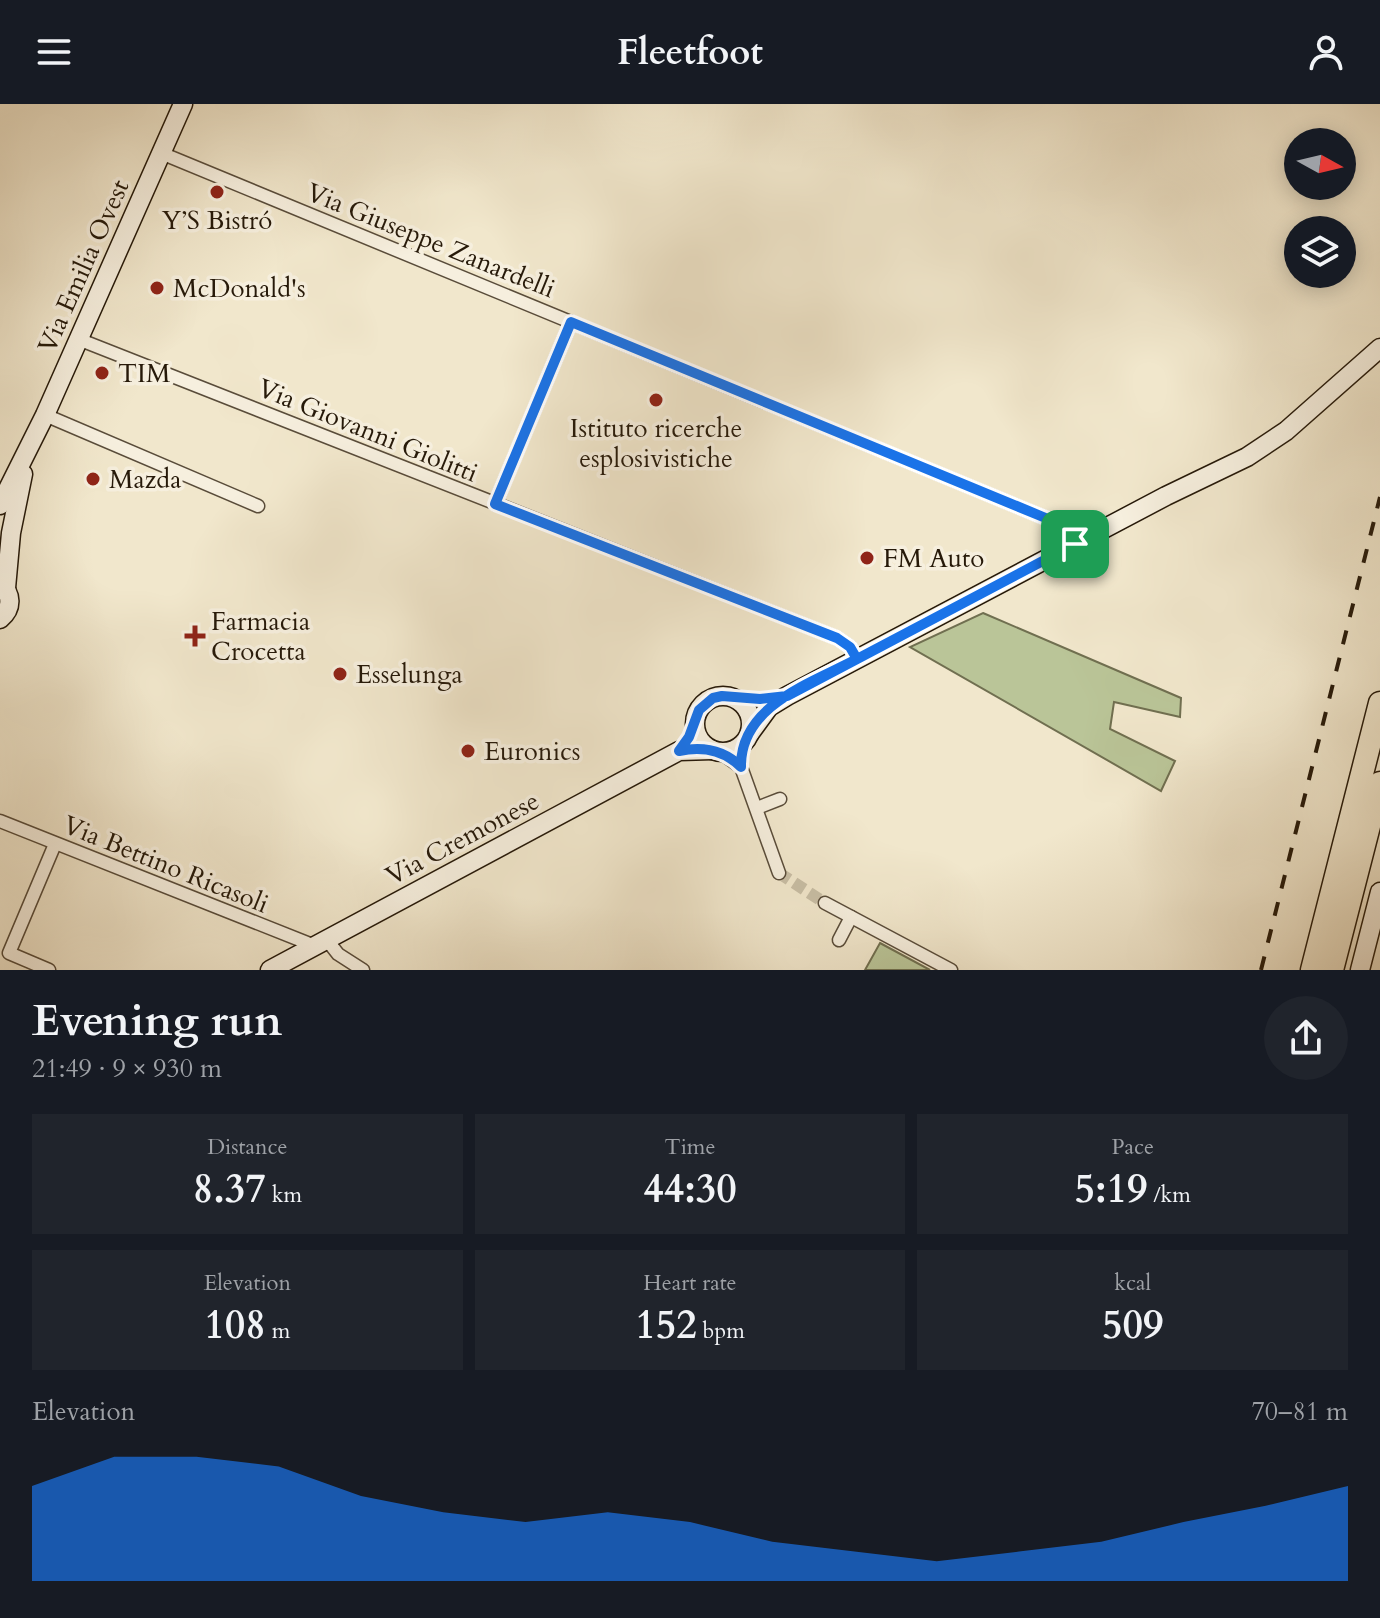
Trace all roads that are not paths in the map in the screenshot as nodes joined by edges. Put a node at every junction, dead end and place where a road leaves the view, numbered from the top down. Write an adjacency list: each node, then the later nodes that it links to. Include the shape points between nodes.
1 (183, 104): 2 (main road, Via Emilia Ovest)
2 (161, 153): 3 (street, Via Giuseppe Zanardelli); 4 (main road, Via Emilia Ovest)
3 (571, 322): 8 (street); 11 (street, Via Giuseppe Zanardelli, via 1048,519)
4 (78, 339): 6 (main road, Via Emilia Ovest); 8 (street, Via Giovanni Giolitti)
5 (1380, 348): 11 (main road, via 1266,446)
6 (45, 415): 7 (main road, Via Emilia Ovest); 10 (street)
7 (29, 448): 9 (main road, Via Emilia Ovest); 12 (main road, Via Emilia Ovest)
8 (495, 504): 14 (street, Via Giovanni Giolitti, via 837,638)
9 (0, 505)
10 (258, 506)
11 (1075, 544): 14 (main road)
12 (3, 585): 13 (main road, Via Emilia Ovest, via 10,600)
13 (0, 619)
14 (857, 659): 15 (main road)
15 (787, 696): 16 (main road); 19 (main road, via 769,707)
16 (731, 697): 18 (main road, via 713,698); 19 (main road, via 750,715)
17 (1380, 703): 39 (highway)
18 (696, 719): 20 (main road); 21 (main road, via 698,737)
19 (748, 737): 21 (main road, via 730,752); 22 (street)
20 (679, 751): 21 (main road); 34 (main road, Via Cremonese)
21 (716, 751): 22 (street)
22 (741, 767): 25 (street)
23 (1380, 783): 40 (highway)
24 (780, 799): 25 (street)
25 (757, 808): 28 (street)
26 (0, 821): 27 (street, Via Bettino Ricasoli)
27 (55, 844): 34 (street, Via Bettino Ricasoli); 35 (street, via 9,953)
28 (779, 873)
29 (1380, 892): 41 (main road)
30 (825, 903): 31 (street)
31 (851, 917): 33 (street); 38 (street)
32 (1380, 924): 42 (main road)
33 (839, 940)
34 (321, 943): 36 (main road, Via Cremonese); 37 (street, Via Bettino Ricasoli)
35 (49, 970)
36 (270, 970)
37 (363, 970)
38 (951, 970)
39 (1312, 970)
40 (1332, 970)
41 (1360, 970)
42 (1368, 970)

